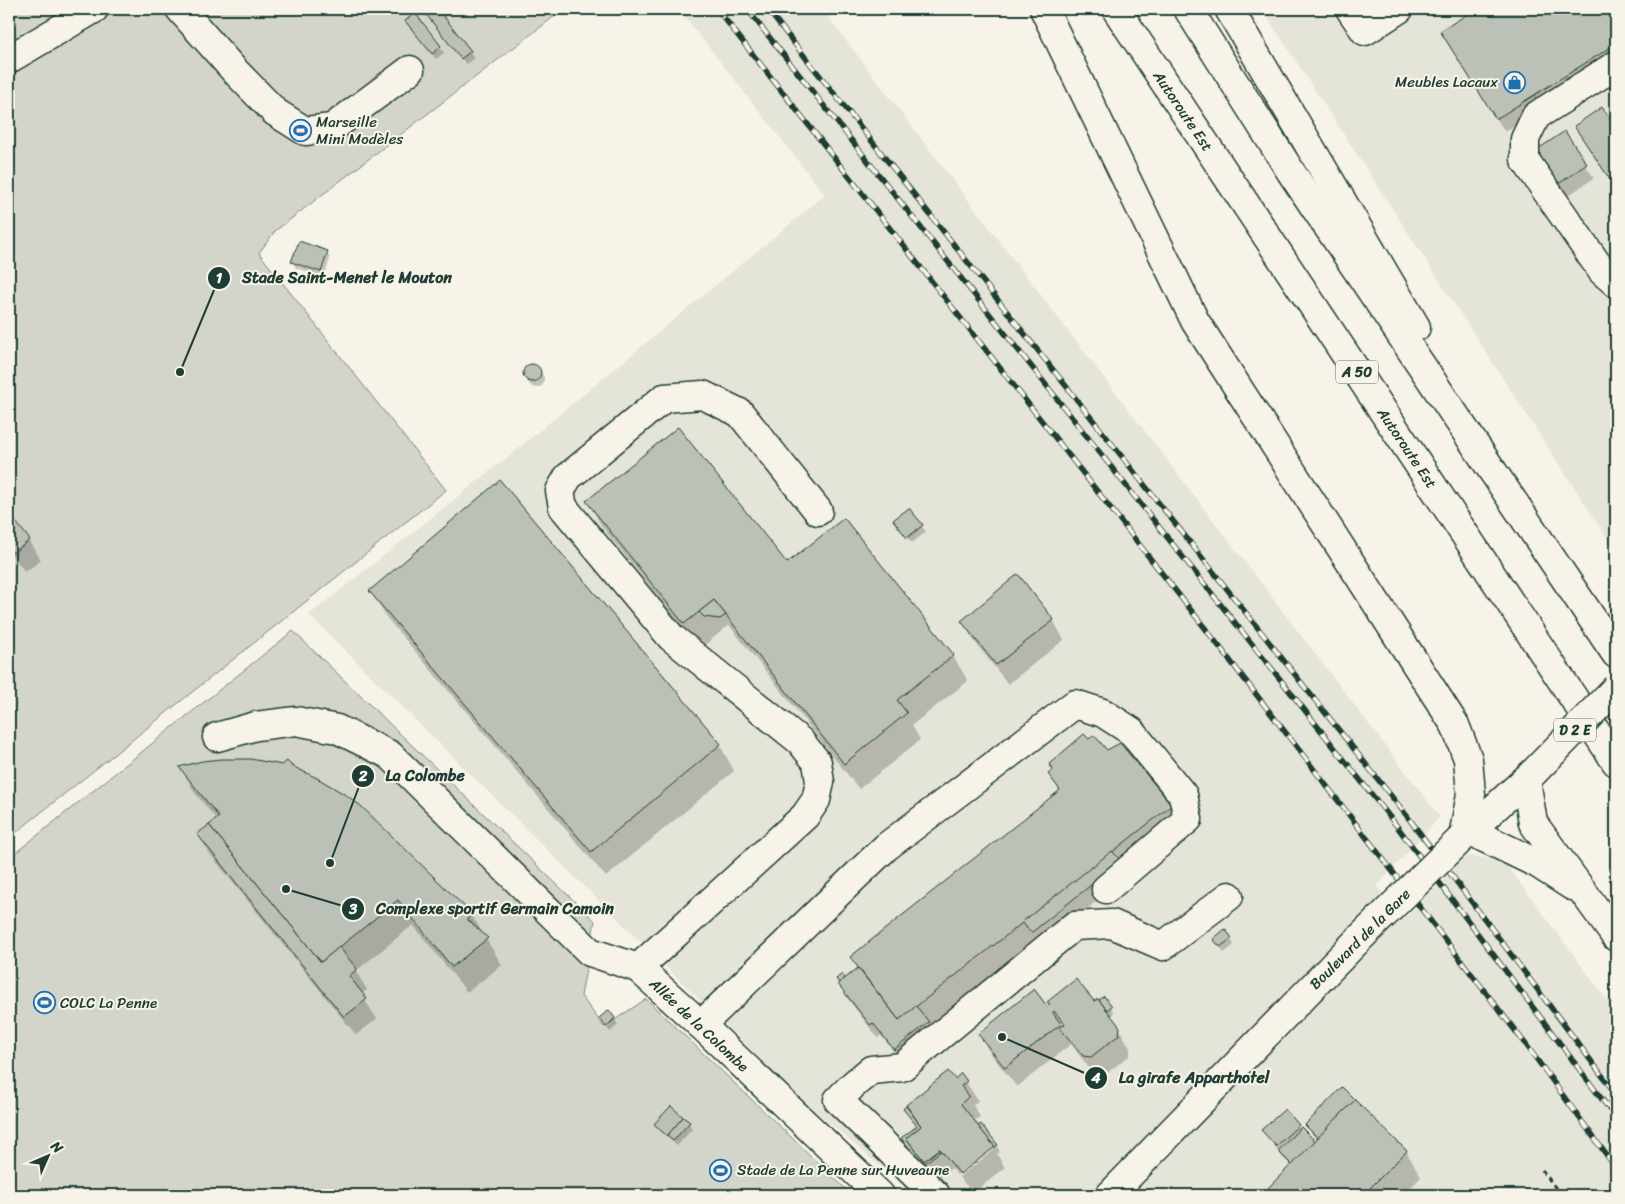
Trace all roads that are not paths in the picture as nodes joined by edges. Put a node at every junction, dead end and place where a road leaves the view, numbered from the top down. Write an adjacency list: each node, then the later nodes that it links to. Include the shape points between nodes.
1 (94, 9): 9 (main road)
2 (180, 9): 11 (main road, via 275,112 305,131 332,128)
3 (1044, 9): 20 (main road, via 1195,321 1455,725 1468,759 1471,794)
4 (1116, 9): 18 (main road, Autoroute Est / A 50)
5 (1188, 9): 14 (main road, via 1291,172)
6 (1229, 9): 14 (main road)
7 (1350, 9): 8 (main road, via 1365,31)
8 (1399, 9)
9 (9, 59)
10 (1616, 65): 12 (main road, via 1536,116 1525,139 1525,160 1602,271)
11 (410, 70)
12 (1616, 283)
13 (818, 510): 25 (main road, Allée de la Colombe, via 740,412 703,395 664,398 568,477 560,491 563,507 671,637 800,741 817,762 820,782 816,800 805,816)
14 (1558, 569): 15 (main road)
15 (1616, 654)
16 (1616, 688): 19 (main road, Boulevard de la Gare / D 2 E, bridge)
17 (217, 736): 25 (main road, via 256,726 296,721 336,729 390,755 590,952)
18 (1616, 762)
19 (1530, 776): 20 (main road, Boulevard de la Gare); 22 (main road, via 1533,823)
20 (1467, 834): 22 (main road, via 1538,864); 29 (main road, Boulevard de la Gare, bridge, via 1356,941)
21 (1106, 889): 26 (main road, via 1188,819 1183,795 1131,732 1103,713 1075,704 886,847)
22 (1585, 894): 24 (main road)
23 (1229, 896): 28 (main road, via 1163,946 1112,924 1074,926 902,1067 871,1070 838,1100)
24 (1616, 938)
25 (638, 968): 26 (main road, Allée de la Colombe)
26 (702, 1025): 27 (main road, Allée de la Colombe)
27 (880, 1195)
28 (936, 1195)
29 (1110, 1195)

